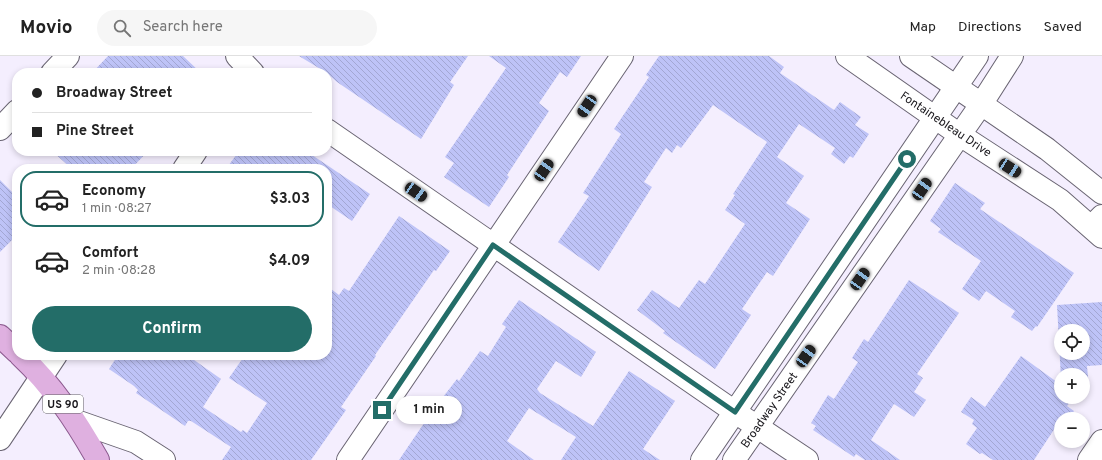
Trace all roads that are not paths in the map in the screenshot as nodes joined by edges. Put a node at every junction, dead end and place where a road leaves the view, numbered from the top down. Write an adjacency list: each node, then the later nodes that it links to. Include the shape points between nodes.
1 (68, 56): 7 (street)
2 (622, 56): 17 (street)
3 (847, 56): 11 (street, Fontainebleau Drive)
4 (911, 56): 8 (street)
5 (976, 56): 8 (street)
6 (1012, 56): 9 (street, Broadway Street)
7 (57, 68)
8 (956, 86): 9 (street); 11 (street)
9 (982, 104): 14 (street, Broadway Street); 15 (street, via 1047,149)
10 (12, 116): 12 (street)
11 (935, 117): 14 (street, Fontainebleau Drive); 23 (street)
12 (0, 129)
13 (332, 133): 17 (street)
14 (960, 135): 16 (street, Fontainebleau Drive); 25 (street, Broadway Street)
15 (1102, 193)
16 (1099, 226)
17 (493, 245): 23 (street); 30 (street)
18 (0, 336): 19 (main road)
19 (12, 347)
20 (25, 360): 22 (main road, US 90)
21 (53, 360): 22 (street)
22 (42, 376): 24 (main road, US 90); 26 (street)
23 (735, 412): 25 (street); 31 (street)
24 (76, 421): 28 (main road, US 90); 29 (street, via 136,442)
25 (757, 427): 32 (street, Broadway Street); 33 (street)
26 (0, 439)
27 (1102, 441): 34 (street)
28 (98, 460)
29 (164, 460)
30 (348, 460)
31 (702, 460)
32 (734, 460)
33 (808, 460)
34 (1089, 460)

